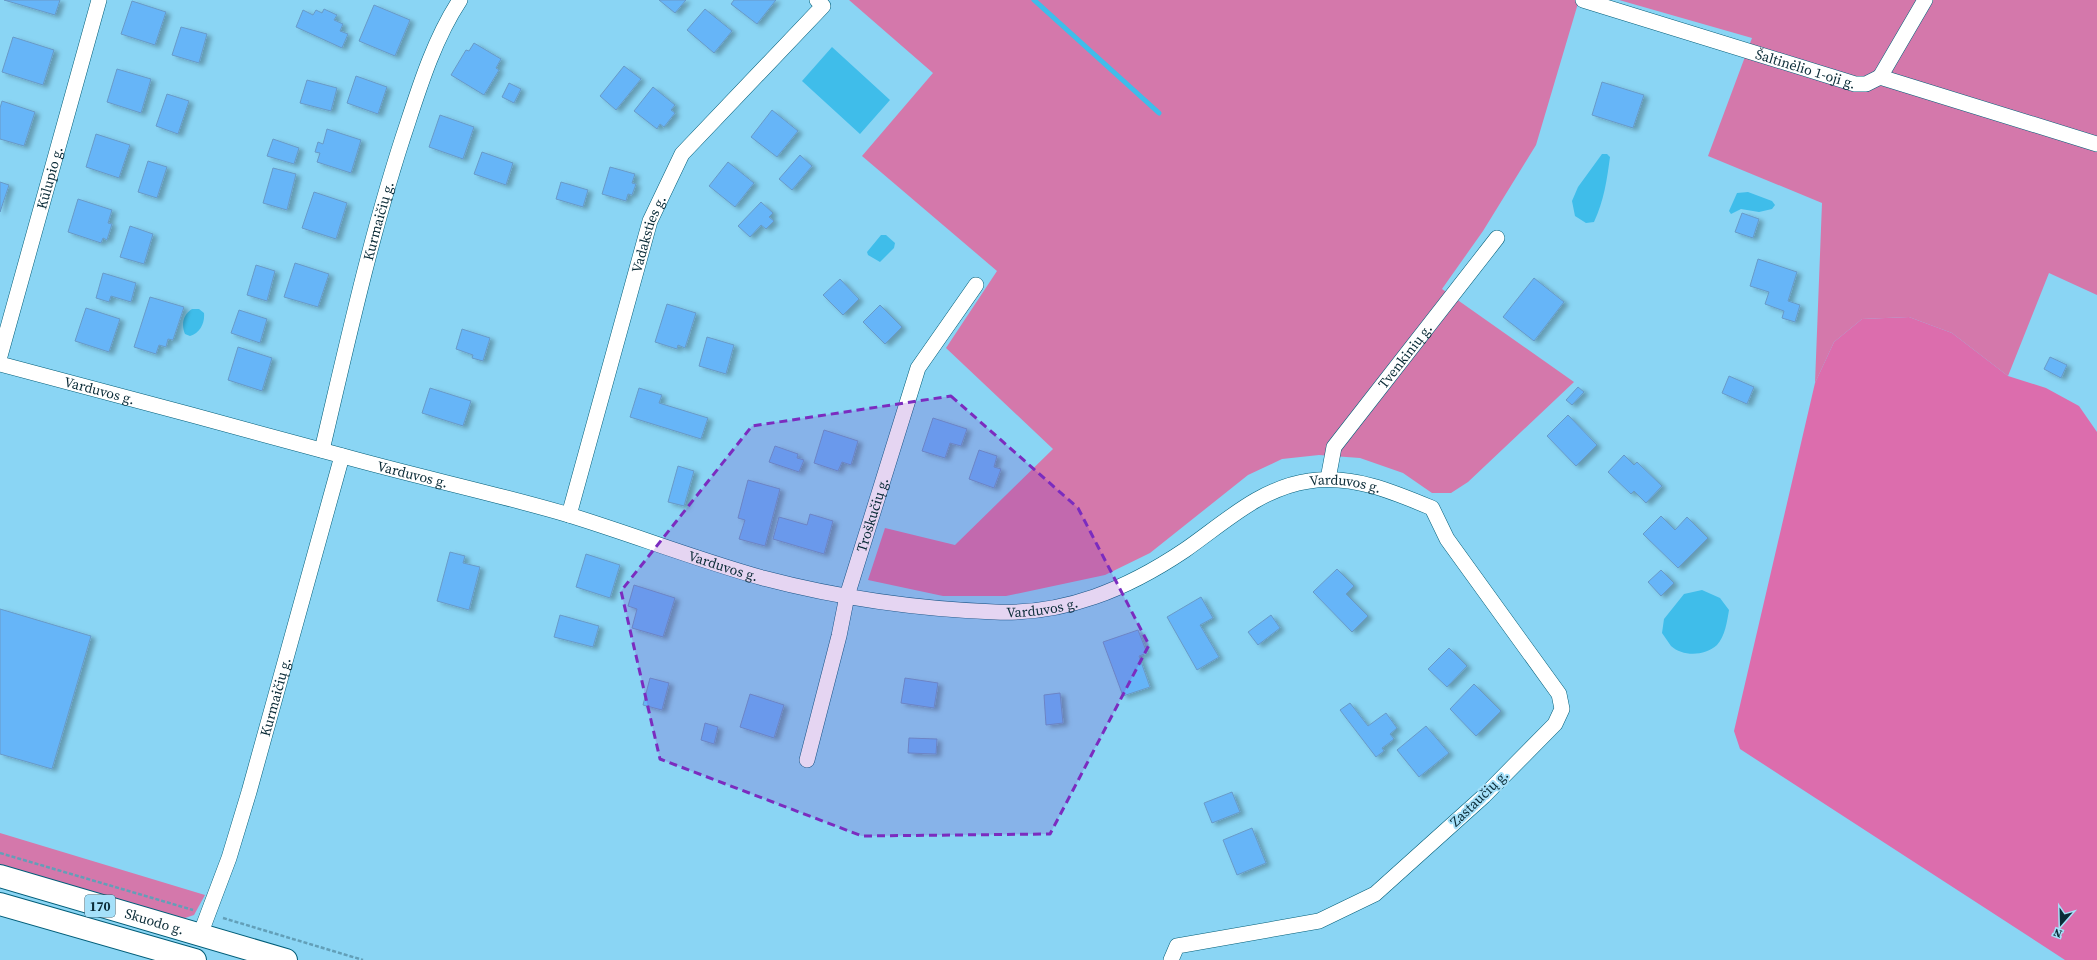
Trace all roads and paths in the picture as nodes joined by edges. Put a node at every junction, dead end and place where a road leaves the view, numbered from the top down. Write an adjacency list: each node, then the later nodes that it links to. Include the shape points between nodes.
1 (99, 0): 10 (street, Kūlupio g.)
2 (460, 0): 12 (street, Kurmaičių g., via 423,76 394,162 355,309)
3 (1584, 0): 6 (street, Šaltinėlio 1-oji g., via 1855,84 1866,84)
4 (1926, 0): 6 (street)
5 (820, 3): 16 (street, Vadaksties g., via 682,154 650,221)
6 (1880, 77): 7 (street)
7 (2097, 144)
8 (1497, 238): 14 (street, Tvenkinių g., via 1334,447)
9 (976, 285): 17 (street, Troškučių g., via 918,368)
10 (0, 356)
11 (0, 364): 12 (street, Varduvos g.)
12 (322, 450): 13 (street, Varduvos g.)
13 (342, 456): 16 (street, Varduvos g.); 22 (street, Kurmaičių g., via 249,792)
14 (1328, 479): 15 (street, Varduvos g., via 1374,486); 17 (street, Varduvos g., via 1288,485 1267,494 1244,506 1160,565 1125,583 1066,607 1033,612 999,612 932,608)
15 (1432, 508): 27 (street, Zastaučių g., via 1447,539 1559,694 1562,709 1555,724 1484,796 1375,894 1319,921 1177,946)
16 (569, 515): 17 (street, Varduvos g., via 762,577)
17 (847, 596): 18 (street, Troškučių g.)
18 (807, 760)
19 (0, 853): 22 (path)
20 (0, 876): 23 (main road, Skuodo g. / 170)
21 (0, 904): 24 (main road, Skuodo g. / 170)
22 (209, 914): 23 (street, Kurmaičių g.); 26 (path)
23 (200, 936): 25 (main road, Skuodo g. / 170)
24 (195, 960)
25 (286, 960)
26 (362, 960)
27 (1172, 960)

